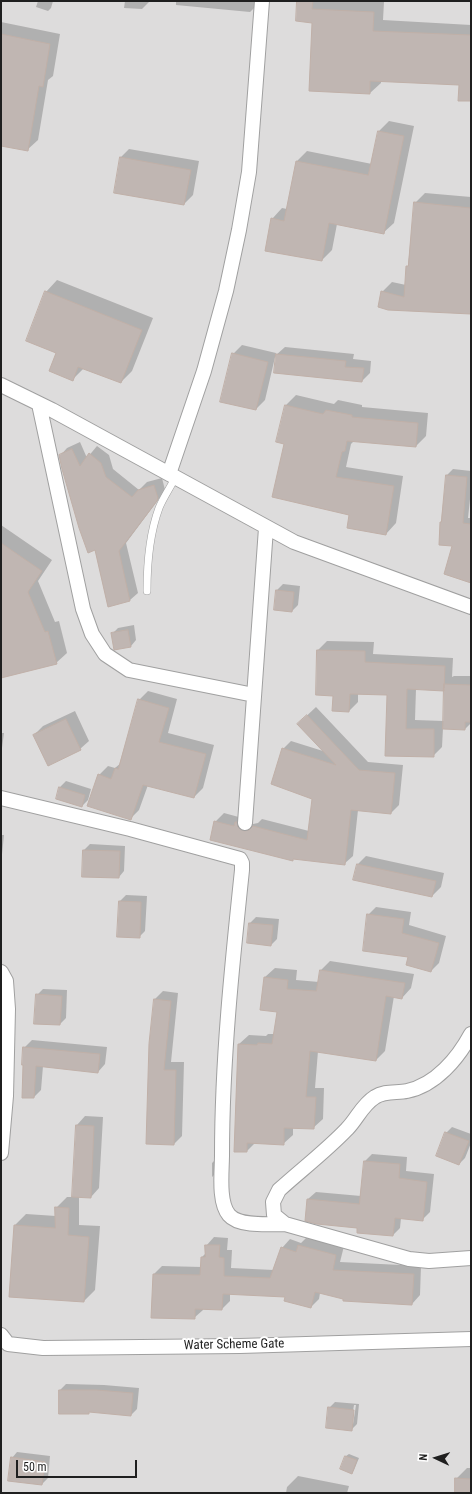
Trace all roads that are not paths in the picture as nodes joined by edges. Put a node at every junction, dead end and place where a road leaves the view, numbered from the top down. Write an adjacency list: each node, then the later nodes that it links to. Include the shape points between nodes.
1 (262, 1): 4 (street, via 249,172 239,230 226,291)
2 (1, 385): 3 (street)
3 (39, 404): 4 (street); 8 (street, via 83,609 92,634 105,654 129,670)
4 (172, 476): 5 (street); 6 (lane, via 159,508 147,558)
5 (266, 528): 7 (street, via 294,542); 8 (street)
6 (147, 591)
7 (471, 607)
8 (254, 695): 10 (street)
9 (1, 798): 14 (street, via 240,859 242,863 226,1043 222,1194 229,1216 256,1224)
10 (245, 823)
11 (1, 972): 13 (street, via 6,981 8,1008 6,1096)
12 (469, 1045): 14 (street, via 427,1084 400,1093 375,1096 364,1106 348,1128 279,1190 274,1202 274,1215)
13 (1, 1153)
14 (285, 1224): 15 (street, via 409,1259 429,1261)
15 (471, 1258)
16 (1, 1335): 17 (street, Water Scheme Gate, via 8,1344 43,1348 240,1346)
17 (471, 1339)

